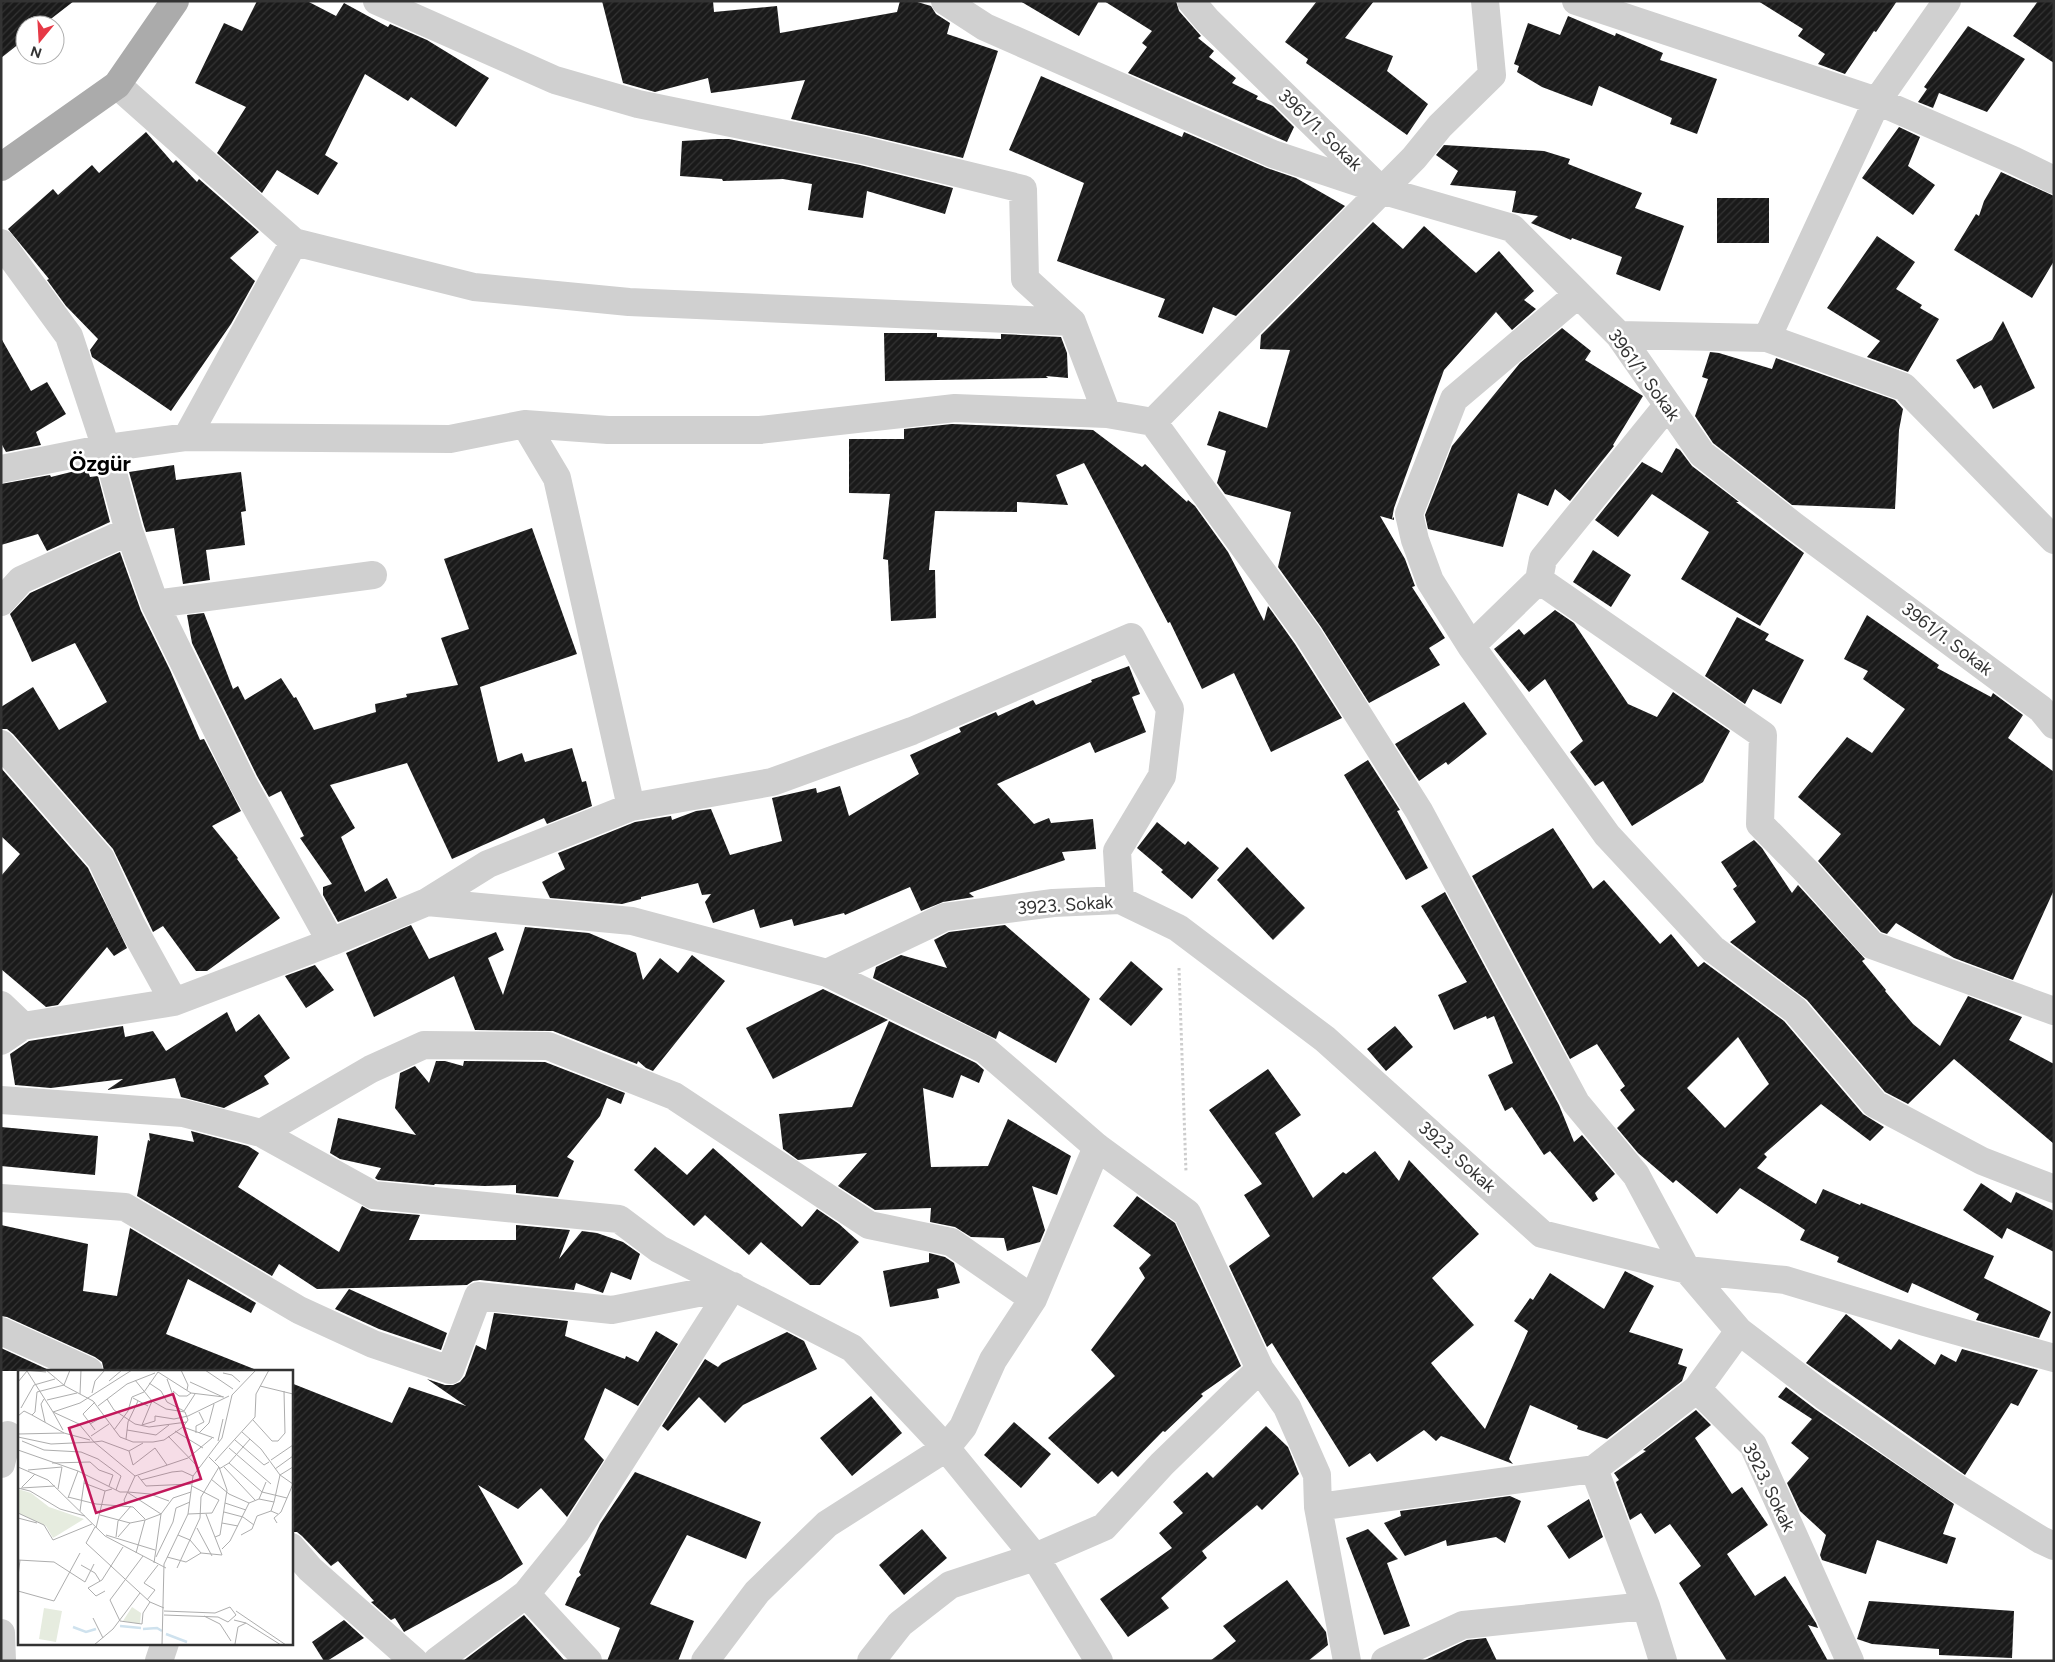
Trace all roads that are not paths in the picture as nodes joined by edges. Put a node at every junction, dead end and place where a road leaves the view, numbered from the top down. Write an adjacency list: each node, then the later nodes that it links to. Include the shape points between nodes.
1 (175, 1): 8 (main road)
2 (377, 1): 16 (street, via 555,80 638,104 863,150 1023,189 1025,279)
3 (945, 1): 12 (street, via 985,27 1273,154)
4 (1191, 1): 12 (street, 3961/1. Sokak)
5 (1485, 1): 12 (street, via 1492,75)
6 (1576, 1): 9 (street)
7 (1947, 1): 9 (street)
8 (117, 85): 10 (main road); 13 (street)
9 (1877, 101): 11 (street); 18 (street)
10 (1, 167)
11 (2054, 180)
12 (1381, 190): 15 (street, 3961/1. Sokak, via 1512,228); 21 (street)
13 (294, 242): 16 (street, via 474,287 628,302); 23 (street)
14 (1, 243): 24 (street, via 70,336)
15 (1577, 295): 17 (street, 3961/1. Sokak); 32 (street, via 1454,399 1409,514 1430,581)
16 (1072, 322): 20 (street)
17 (1619, 336): 18 (street); 19 (street, 3961/1. Sokak)
18 (1767, 338): 27 (street, via 1904,387)
19 (1667, 406): 29 (street, via 1543,559); 33 (street, 3961/1. Sokak, via 1702,454 1794,526)
20 (1108, 414): 21 (street); 22 (street, via 955,408 760,430 608,430)
21 (1153, 422): 49 (street, via 1308,635 1414,802 1576,1103 1636,1175)
22 (525, 424): 23 (street, via 450,439); 35 (street, via 557,478)
23 (187, 437): 24 (street)
24 (106, 448): 25 (street); 26 (street)
25 (1, 469)
26 (129, 532): 30 (street, via 21,580); 31 (street)
27 (2054, 540)
28 (373, 575): 31 (street)
29 (1539, 580): 32 (street); 42 (street, via 1763,735 1760,824 1872,945)
30 (1, 602)
31 (155, 604): 38 (street, via 243,783)
32 (1471, 646): 47 (street, via 1607,835 1713,949 1795,1010 1875,1104 1982,1161)
33 (2049, 710)
34 (1, 744): 40 (street, via 101,859 131,924)
35 (631, 807): 36 (street, via 772,782 912,731 1131,637 1170,709 1162,776 1117,851); 37 (street, via 488,864)
36 (1120, 900): 39 (street, 3923. Sokak, via 1053,903 945,917); 49 (street, 3923. Sokak, via 1178,928 1324,1039 1542,1234)
37 (427, 902): 38 (street); 39 (street, via 632,921)
38 (331, 942): 40 (street)
39 (827, 973): 46 (street, via 985,1050)
40 (174, 1002): 43 (street)
41 (1, 1006): 43 (street)
42 (2054, 1011)
43 (12, 1033)
44 (1, 1100): 45 (street, via 183,1113)
45 (261, 1133): 50 (street, via 373,1195 620,1219 659,1249); 51 (street, via 371,1069 424,1045 548,1046 674,1096 869,1225 951,1242)
46 (1097, 1147): 51 (street); 55 (street, via 1187,1213)
47 (2054, 1189)
48 (1, 1198): 50 (street, via 125,1207 299,1310 373,1344 450,1370 478,1296 612,1310)
49 (1687, 1270): 53 (street); 54 (street, 3923. Sokak, via 1785,1280)
50 (733, 1286): 59 (street, via 852,1348); 66 (street, via 576,1532)
51 (1032, 1299): 59 (street, via 993,1360 963,1427)
52 (1, 1331): 56 (street)
53 (1739, 1331): 57 (street); 63 (street, via 1824,1396 1949,1483)
54 (2054, 1358)
55 (1260, 1369): 62 (street, via 1287,1407 1317,1475); 65 (street, via 1162,1464 1104,1527)
56 (87, 1370)
57 (1697, 1389): 61 (street); 81 (street, 3923. Sokak, via 1753,1445)
58 (9, 1435): 60 (street)
59 (946, 1448): 65 (street); 75 (street, via 827,1524 757,1592)
60 (1, 1464)
61 (1594, 1469): 62 (street); 67 (street)
62 (1318, 1508): 78 (street)
63 (2054, 1546)
64 (292, 1548): 72 (street, via 310,1569)
65 (1035, 1557): 76 (street, via 950,1585 900,1624); 77 (street)
66 (526, 1594): 73 (street); 74 (street)
67 (1646, 1606): 79 (street, via 1463,1625); 80 (street)
68 (1, 1633): 70 (street)
69 (165, 1644): 71 (street)
70 (2, 1661)
71 (159, 1661)
72 (414, 1661)
73 (437, 1661)
74 (588, 1661)
75 (705, 1661)
76 (871, 1661)
77 (1099, 1661)
78 (1346, 1661)
79 (1385, 1661)
80 (1662, 1661)
81 (1850, 1661)

